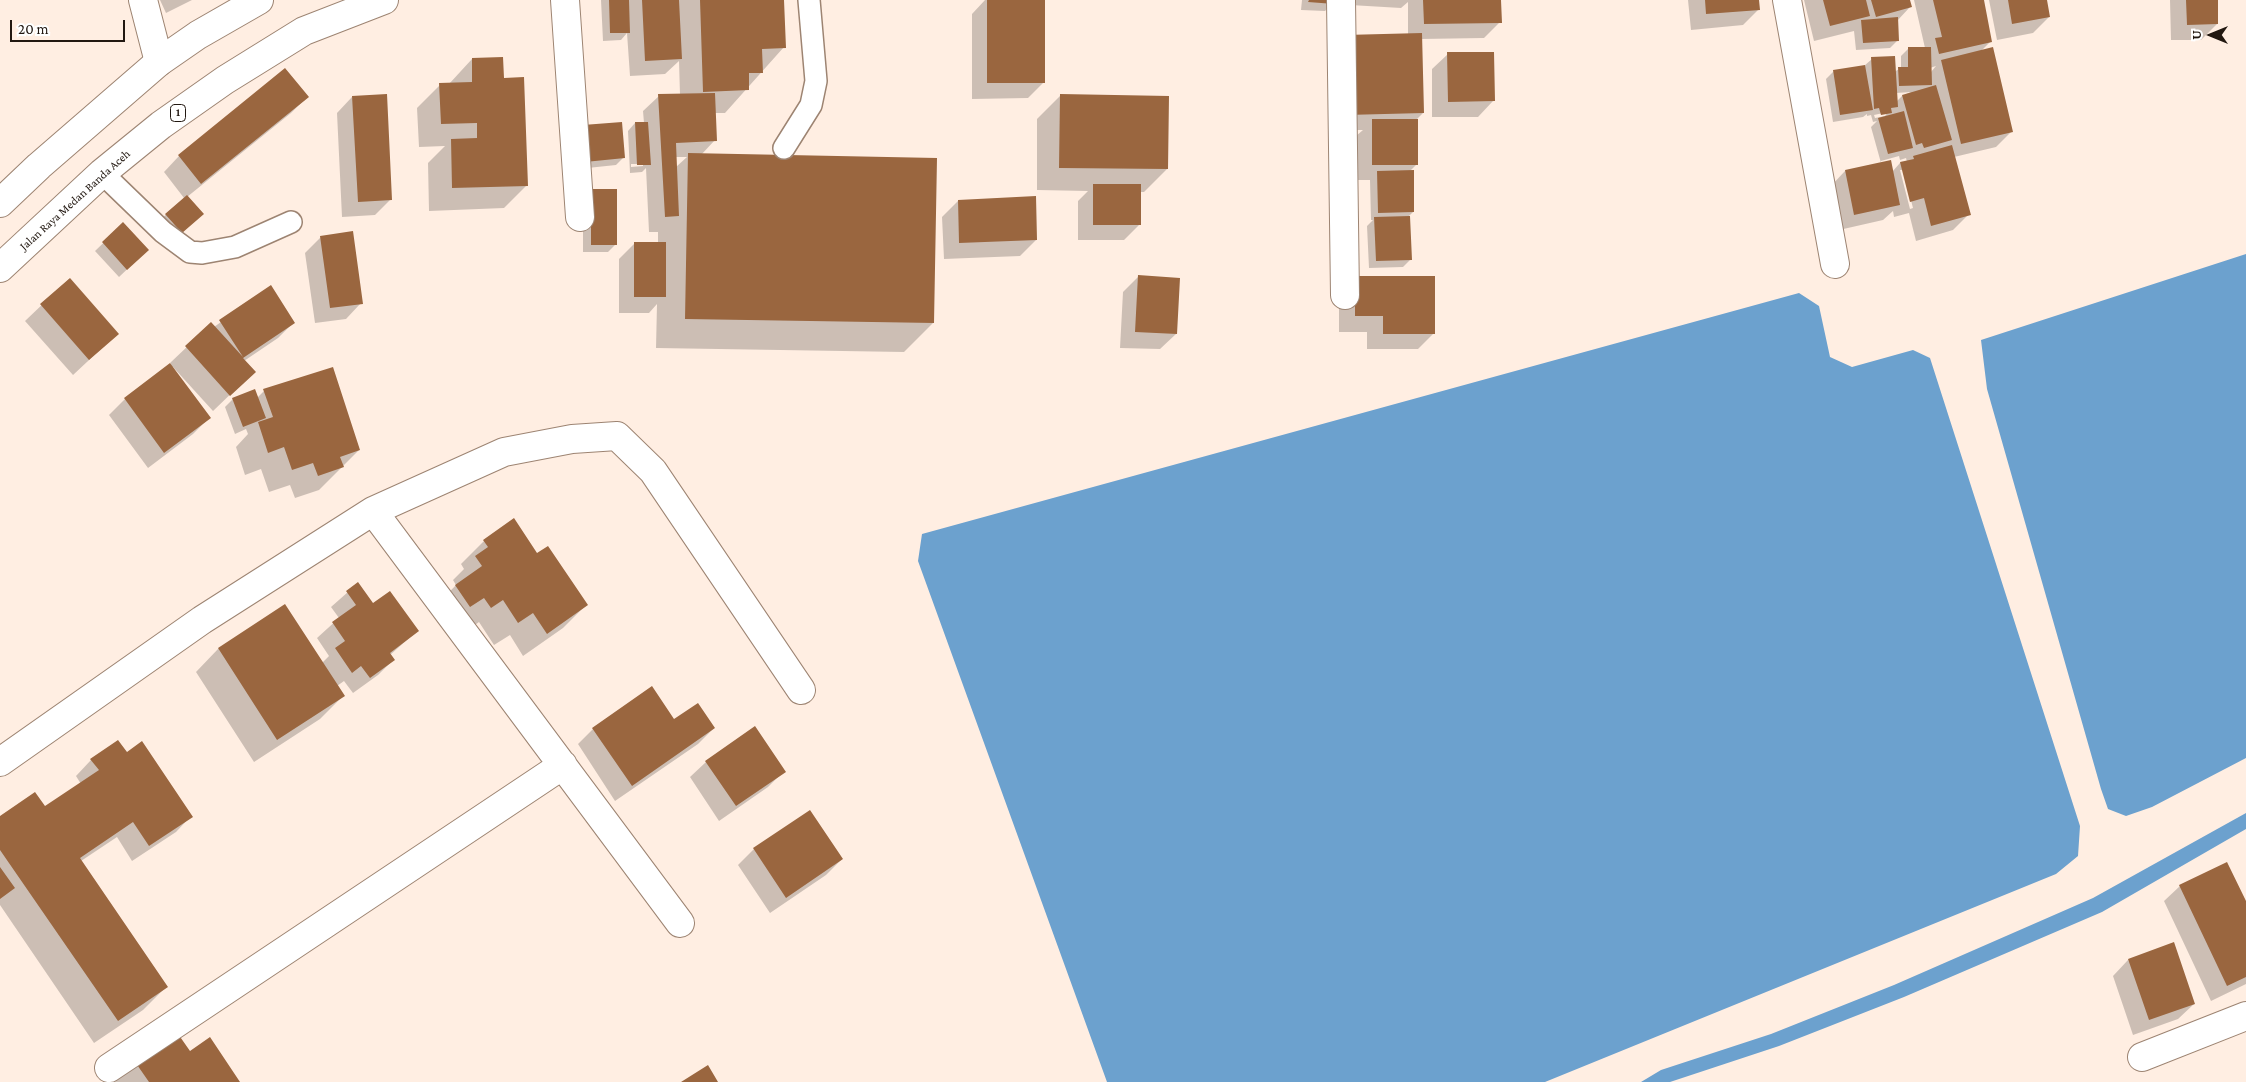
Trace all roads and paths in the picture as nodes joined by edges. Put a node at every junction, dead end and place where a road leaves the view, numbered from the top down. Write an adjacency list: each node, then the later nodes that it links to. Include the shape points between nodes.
1 (143, 0): 8 (main road)
2 (259, 0): 8 (main road)
3 (384, 0): 10 (main road, Jalan Raya Medan Banda Aceh / 1, via 304,31 225,80 161,125)
4 (565, 0): 12 (main road)
5 (808, 0): 9 (lane, via 816,81 811,105)
6 (1341, 0): 16 (main road)
7 (1787, 0): 14 (main road)
8 (159, 62): 11 (main road)
9 (784, 148)
10 (102, 173): 13 (lane, via 163,232 190,252 235,247); 15 (main road, Jalan Raya Medan Banda Aceh / 1)
11 (0, 202)
12 (580, 217)
13 (291, 222)
14 (1835, 264)
15 (0, 268)
16 (1345, 296)
17 (373, 511): 18 (main road, via 504,452 572,439 616,436 653,471); 19 (main road, via 202,620); 20 (main road)
18 (801, 690)
19 (0, 762)
20 (563, 765): 21 (main road); 24 (main road)
21 (680, 923)
22 (2246, 1016): 23 (main road)
23 (2142, 1056)
24 (107, 1077)

